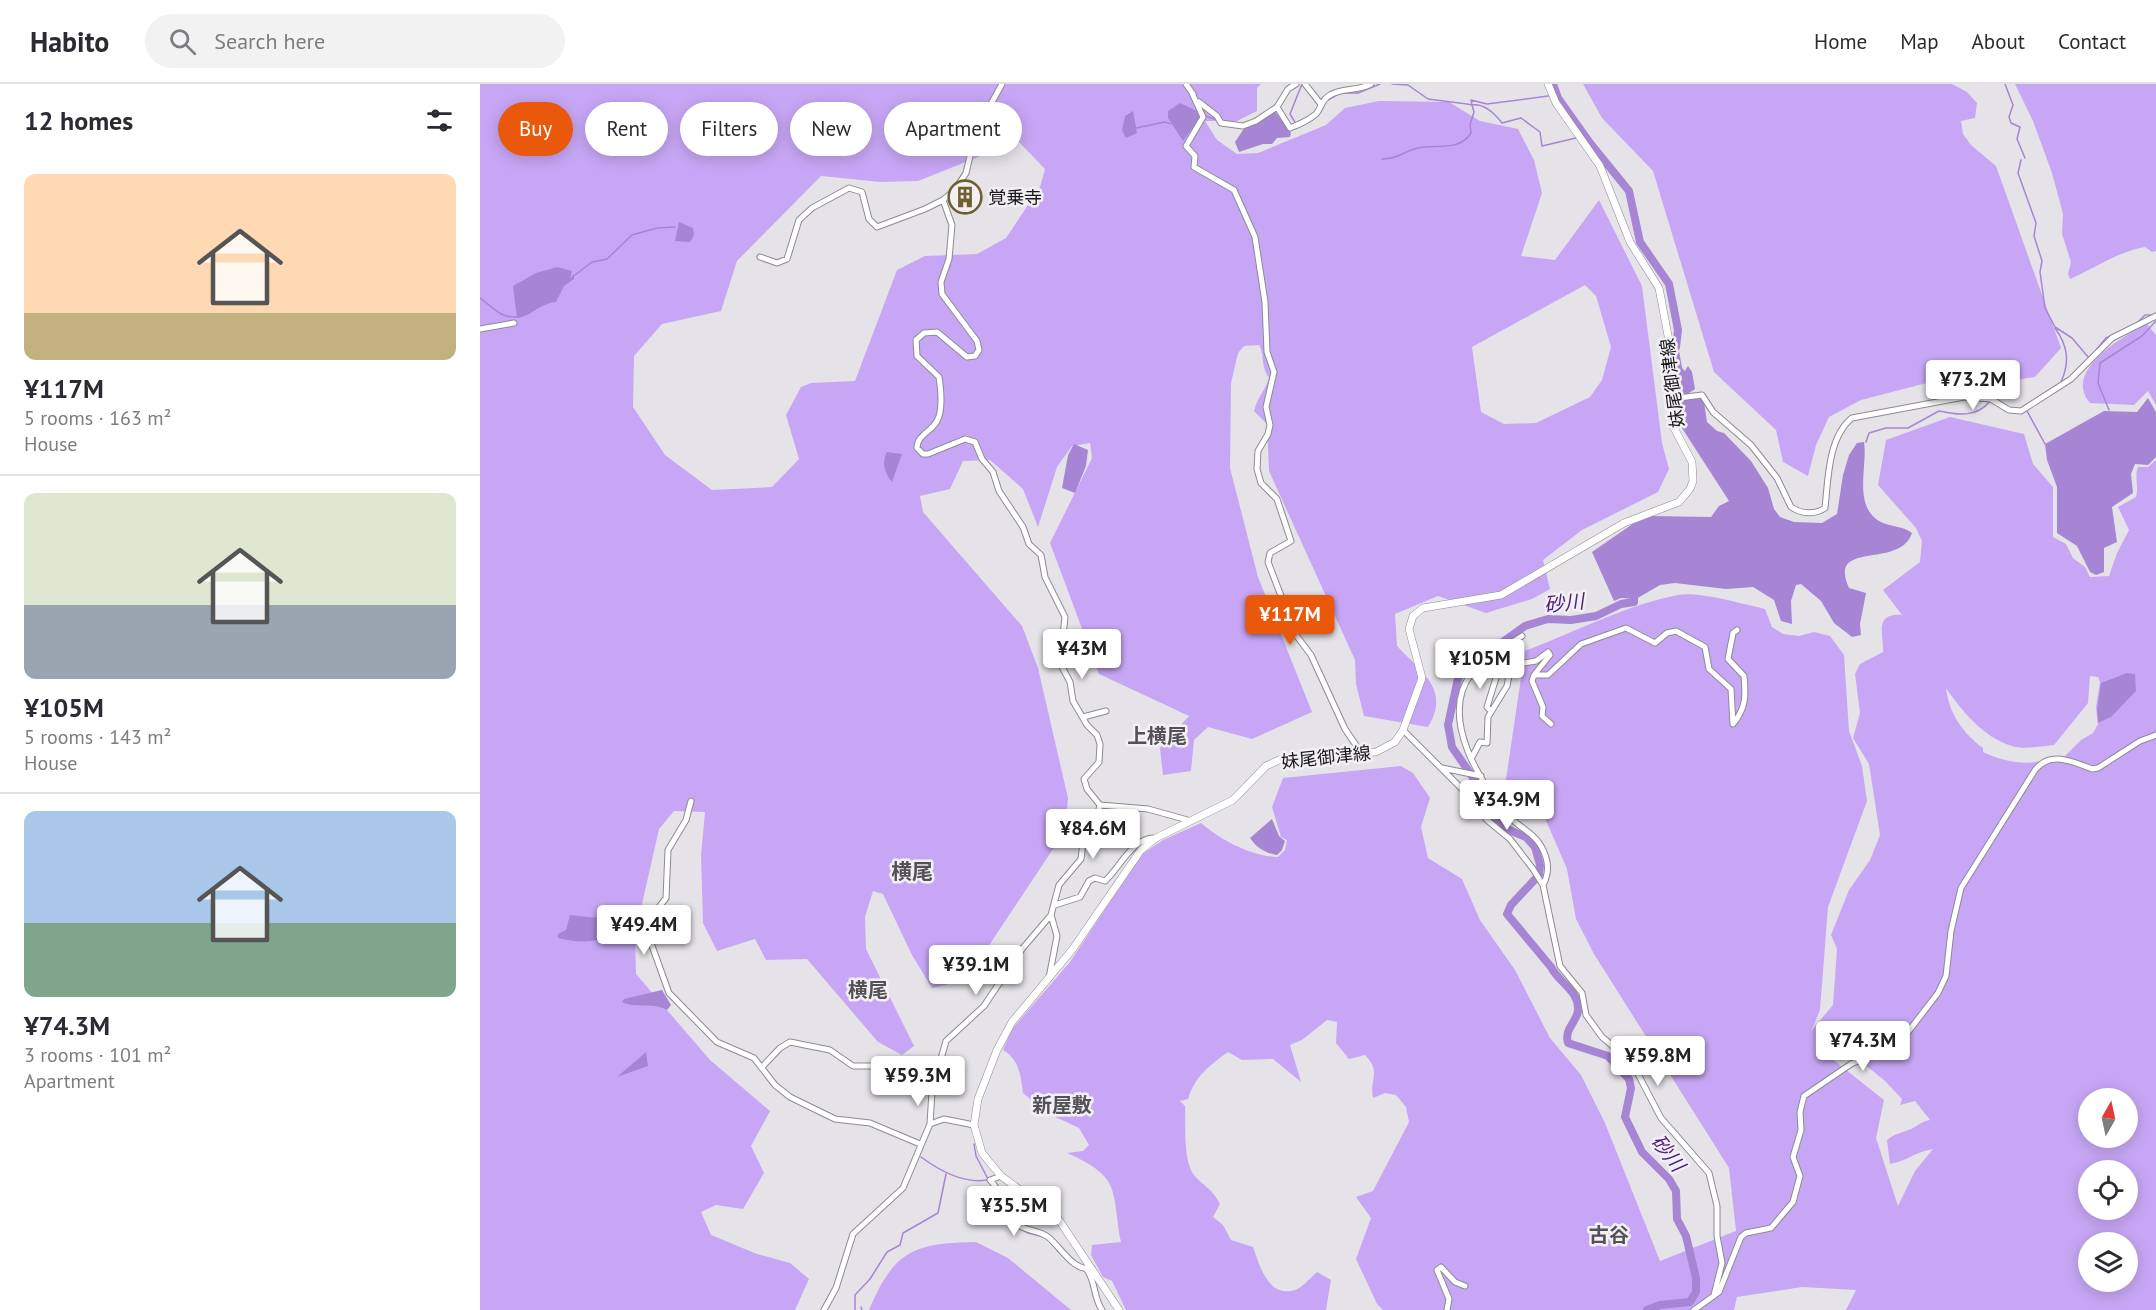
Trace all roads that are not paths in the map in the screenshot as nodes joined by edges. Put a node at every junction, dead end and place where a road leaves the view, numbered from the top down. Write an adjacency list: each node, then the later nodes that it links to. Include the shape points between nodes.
1 (1002, 84): 10 (street, via 976,131 966,172)
2 (1186, 84): 7 (street)
3 (1296, 84): 9 (street)
4 (1305, 84): 8 (street)
5 (1371, 84): 8 (street, via 1356,91 1337,91)
6 (1548, 84): 15 (main road, 妹尾御津線, via 1556,103 1600,166 1630,242 1659,288 1673,362)
7 (1192, 93): 9 (street, via 1221,121 1243,126); 26 (street, via 1203,115 1186,146 1195,156 1196,169 1227,184 1239,198 1255,237 1267,352 1274,372 1266,407 1270,425 1258,451 1257,469 1262,483 1277,499 1291,541 1270,554 1268,562 1296,635 1311,655 1345,729)
8 (1320, 103): 9 (street, via 1316,113 1290,128)
9 (1277, 107)
10 (943, 200): 11 (street, via 877,226 868,219 862,192 849,188 799,220 786,259 777,263); 22 (street, via 952,225 942,294 977,341 979,350 968,357 937,332 924,333 916,340 916,356 939,377 940,412 935,424 918,439 917,448 928,454 965,439 975,442 1029,544 1041,555 1045,577 1063,610 1066,622 1060,663 1070,682 1072,701)
11 (760, 257)
12 (2156, 316): 15 (street, via 2112,338 2071,379 2025,410 2012,411 1992,400 1955,398 1852,418 1832,457 1826,508 1810,513 1791,507 1778,478 1751,445 1719,419 1702,395)
13 (514, 323): 14 (street)
14 (480, 329)
15 (1671, 399): 24 (main road, 妹尾御津線, via 1673,426 1694,472 1685,496 1624,523 1501,595 1417,611 1409,629 1422,678)
16 (1737, 630): 19 (street, via 1728,659 1744,676 1746,701 1734,724 1731,689 1709,669 1705,647 1676,631 1654,643 1623,628 1581,644 1553,673)
17 (1522, 636): 18 (street)
18 (1493, 655): 21 (street, via 1496,678 1487,707); 27 (street, via 1470,675 1461,696 1460,729)
19 (1534, 675): 21 (street, via 1550,653 1536,661 1511,665 1507,686); 23 (street, via 1532,681 1543,707 1542,716)
20 (1106, 711): 22 (street)
21 (1491, 711): 27 (street, via 1487,742 1480,742)
22 (1083, 717): 31 (street, via 1100,744 1099,762 1083,783)
23 (1551, 724)
24 (1403, 730): 26 (main road, 妹尾御津線, via 1389,748); 28 (street)
25 (2156, 735): 46 (street, via 2098,768 2058,758 2039,765 1961,888 1946,976 1938,993 1908,1032 1804,1096 1801,1130 1793,1157 1800,1176 1794,1202 1771,1228 1742,1237 1724,1284)
26 (1362, 754): 32 (main road, 妹尾御津線, via 1286,757 1275,761 1233,800)
27 (1472, 757): 29 (street)
28 (1442, 768): 29 (street); 34 (street, via 1487,820 1510,839)
29 (1479, 776): 34 (street, via 1512,820 1540,844 1547,867)
30 (691, 801): 38 (street, via 686,820 668,850 666,898 651,919 651,943 665,985 678,1005 717,1042 748,1055)
31 (1100, 805): 32 (street, via 1148,809); 35 (street, via 1084,835 1081,859 1059,885)
32 (1191, 821): 33 (main road, 妹尾御津線)
33 (1156, 838): 35 (street, via 1142,842 1120,860 1105,881 1095,878 1080,897); 37 (main road, 妹尾御津線, via 1133,860)
34 (1541, 882): 46 (street, via 1558,959 1582,993 1586,1015 1638,1074 1661,1118 1709,1173 1717,1206 1722,1263)
35 (1055, 905): 36 (street)
36 (1051, 915): 37 (street, via 1057,936); 39 (street, via 1022,949 984,1006 946,1041)
37 (1048, 979): 41 (main road, 妹尾御津線, via 1005,1033 978,1099)
38 (762, 1067): 39 (street, via 790,1042 830,1050 853,1066 879,1066 908,1089); 42 (street, via 781,1090 818,1111 835,1119 870,1123)
39 (932, 1091): 40 (street)
40 (930, 1124): 41 (street, via 944,1119); 42 (street)
41 (974, 1125): 43 (main road, 妹尾御津線, via 982,1153)
42 (920, 1144): 48 (street, via 903,1188 853,1234 836,1288)
43 (1001, 1176): 44 (main road, 妹尾御津線, via 1057,1217); 44 (street, via 990,1180 1012,1219 1026,1230 1049,1238 1076,1264)
44 (1090, 1269): 47 (street); 49 (main road, 妹尾御津線)
45 (1465, 1286): 50 (street, via 1455,1282 1442,1267 1437,1270 1449,1299)
46 (1714, 1297): 51 (street)
47 (1100, 1309)
48 (824, 1310)
49 (1119, 1310)
50 (1447, 1310)
51 (1694, 1310)

